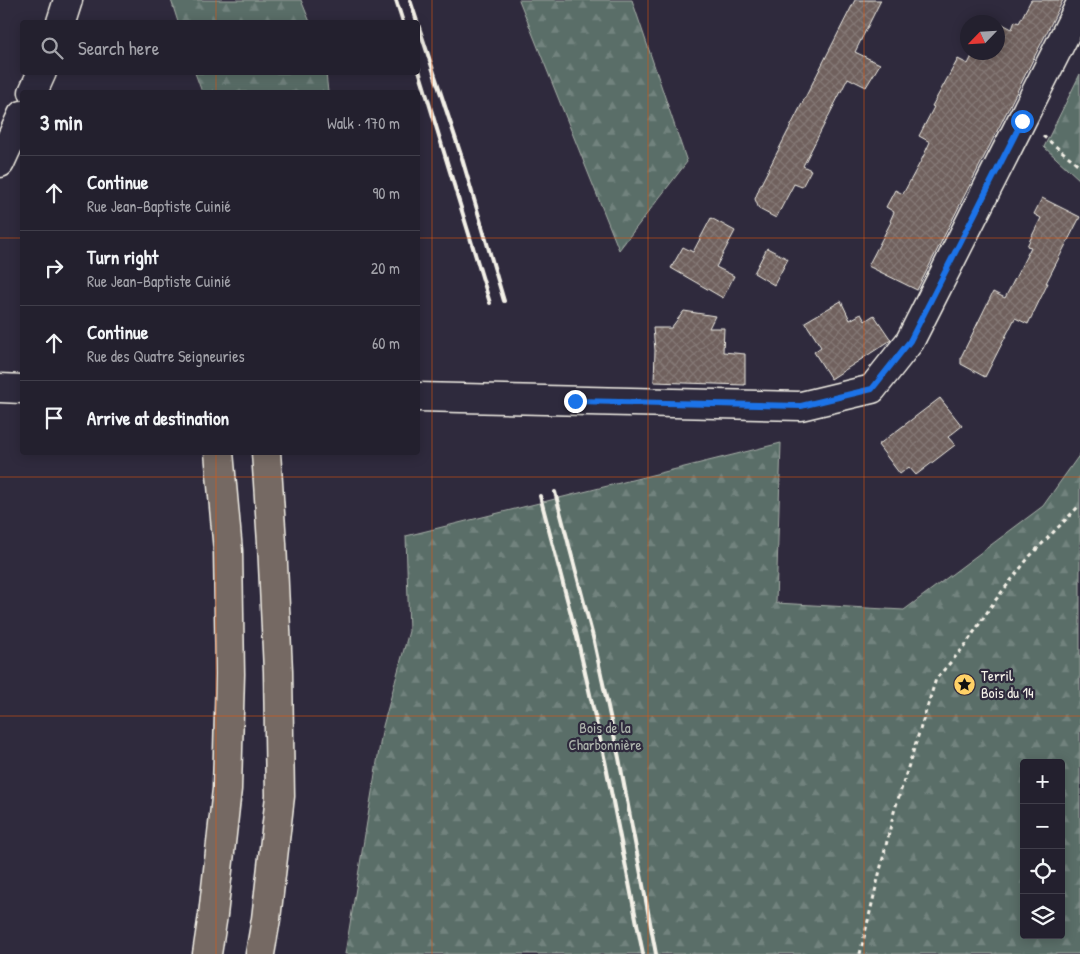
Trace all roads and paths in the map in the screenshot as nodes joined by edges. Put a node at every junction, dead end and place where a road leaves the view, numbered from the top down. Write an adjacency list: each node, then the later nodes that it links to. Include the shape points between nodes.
1 (68, 0): 3 (street)
2 (1080, 5): 7 (street)
3 (63, 20)
4 (41, 75): 5 (street)
5 (34, 90)
6 (20, 119): 8 (street)
7 (1022, 121): 9 (path); 12 (street, via 910,341 872,389 801,406)
8 (0, 163)
9 (1080, 166)
10 (0, 388): 11 (street)
11 (20, 389)
12 (420, 397)
13 (219, 455): 16 (main road, via 228,551 228,770)
14 (266, 455): 17 (main road, via 278,671 280,796)
15 (1080, 506): 18 (path, via 1030,556 964,647 936,679 894,812)
16 (207, 954)
17 (260, 954)
18 (860, 954)

